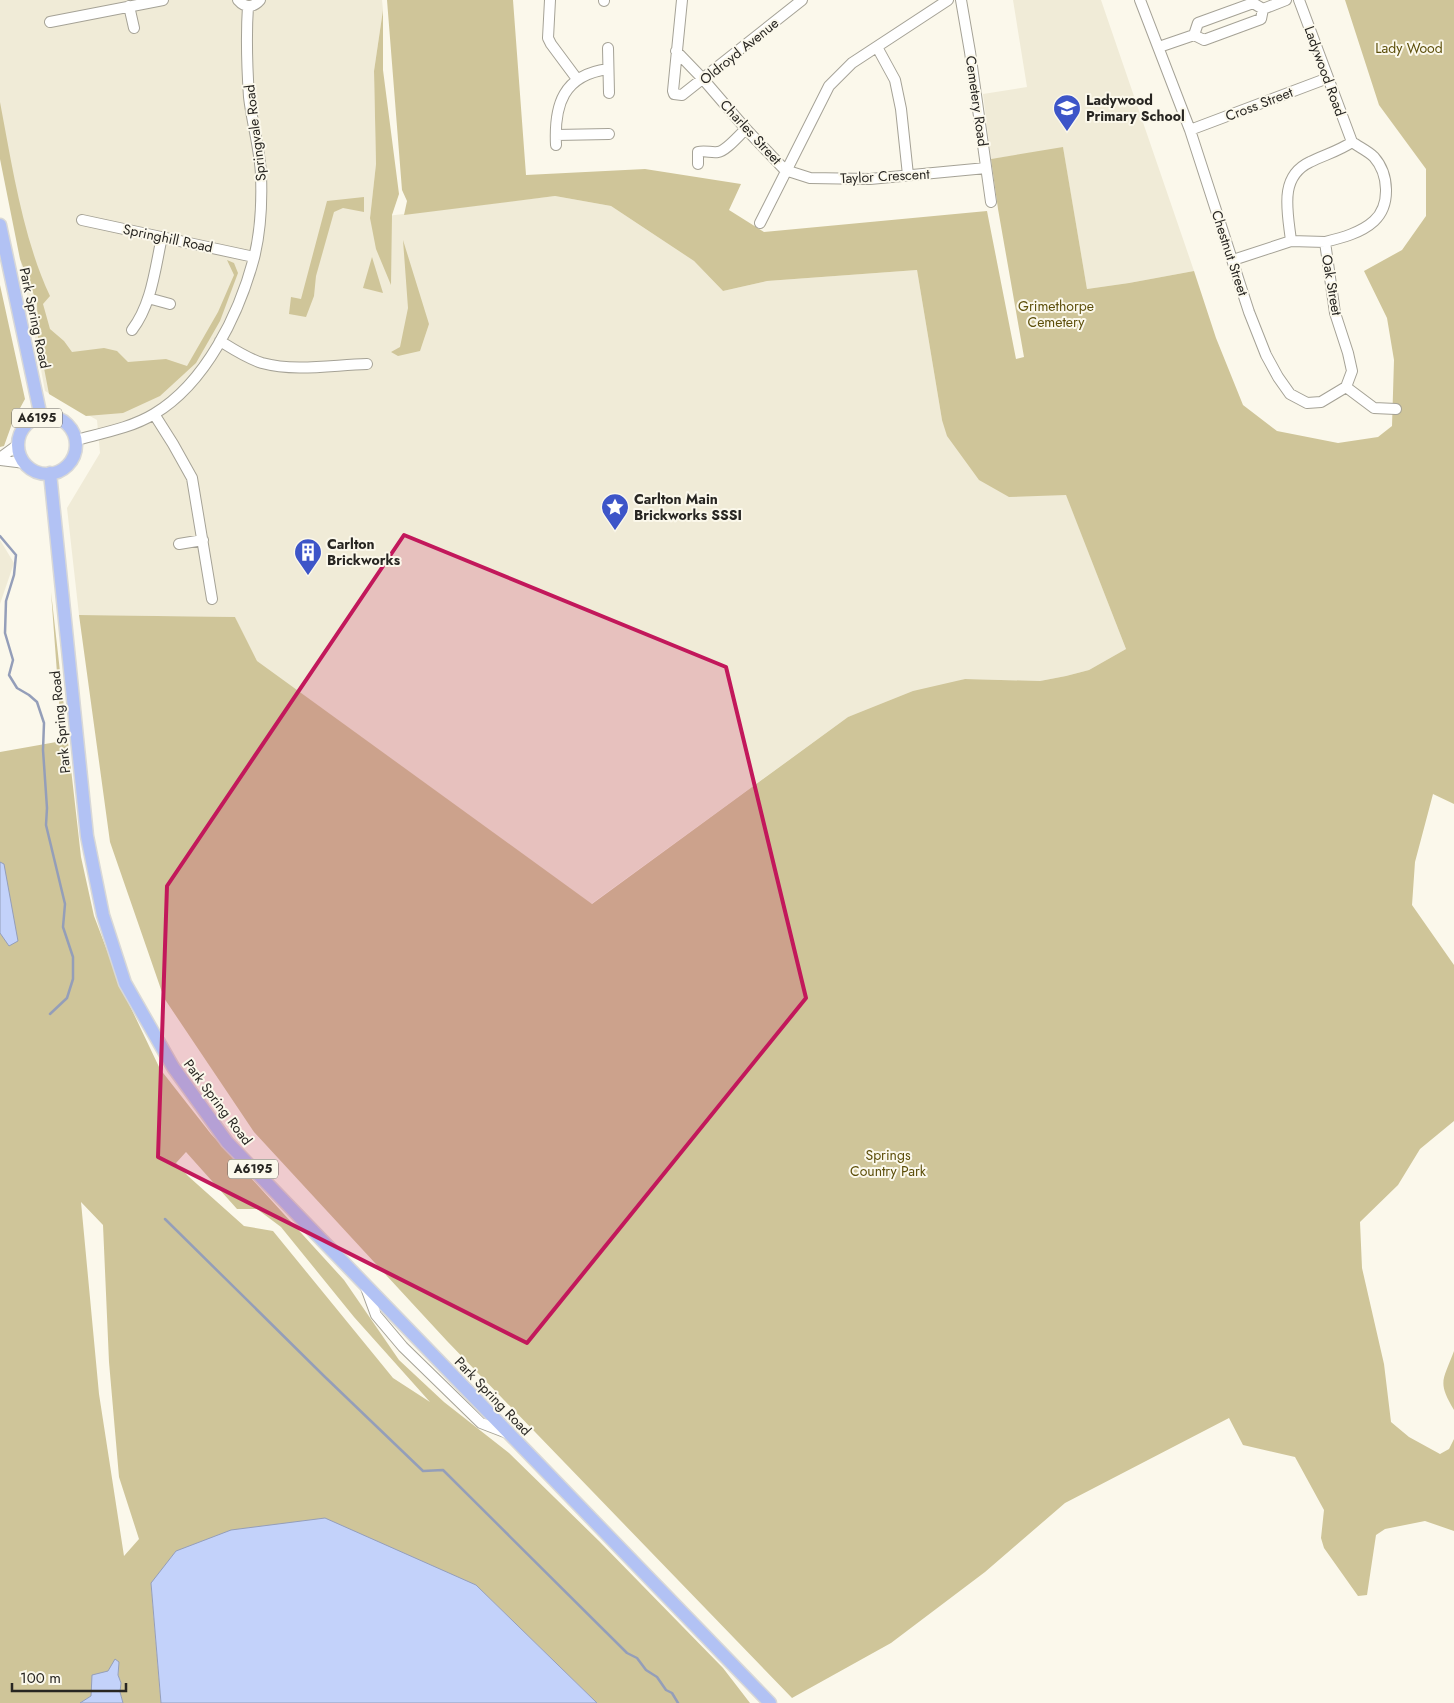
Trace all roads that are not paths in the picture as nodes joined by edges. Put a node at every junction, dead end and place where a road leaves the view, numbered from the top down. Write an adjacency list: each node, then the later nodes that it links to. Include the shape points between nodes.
1 (163, 0): 12 (street)
2 (238, 0): 13 (street)
3 (260, 0): 13 (street)
4 (550, 0): 24 (street, via 548,38)
5 (682, 0): 21 (street)
6 (802, 0): 25 (street, Oldroyd Avenue)
7 (948, 0): 18 (street)
8 (961, 0): 32 (street, Cemetery Road)
9 (1140, 0): 19 (street, Chestnut Street)
10 (1286, 0): 14 (street)
11 (1299, 0): 23 (street, Ladywood Road)
12 (129, 6): 15 (street); 16 (street)
13 (248, 6): 42 (street, Springvale Road, via 250,98 261,173)
14 (1263, 8): 17 (street, via 1253,3 1198,23); 17 (street, via 1261,19 1204,40)
15 (50, 22)
16 (134, 28)
17 (1194, 35): 19 (street)
18 (878, 46): 33 (street, via 852,63 829,86); 34 (street, via 895,80)
19 (1159, 47): 28 (street, Chestnut Street)
20 (608, 48): 22 (street)
21 (676, 51): 25 (street, Charles Street); 25 (street, Oldroyd Avenue, via 674,94 682,96)
22 (608, 69): 24 (street); 26 (street)
23 (1328, 78): 28 (street, Cross Street); 30 (street, Ladywood Road)
24 (577, 79): 29 (street, via 558,106 556,140)
25 (703, 79): 27 (street, Charles Street)
26 (609, 93)
27 (746, 129): 31 (street, via 723,150 698,152); 33 (street, Charles Street)
28 (1190, 130): 43 (street, Chestnut Street)
29 (610, 134)
30 (1352, 142): 40 (street, via 1309,162 1293,175 1286,198); 41 (street, Oak Street, via 1374,157 1385,177 1382,210 1364,228)
31 (698, 164)
32 (986, 168): 34 (street, Taylor Crescent); 35 (street, Cemetery Road)
33 (786, 170): 34 (street, Taylor Crescent, via 810,178); 37 (street)
34 (908, 176)
35 (991, 202)
36 (82, 220): 39 (street, Springhill Road)
37 (760, 223)
38 (0, 225): 52 (main road, Park Spring Road / A6195)
39 (162, 237): 42 (street, Springhill Road); 44 (street)
40 (1291, 242): 41 (street); 43 (street)
41 (1324, 242): 49 (street, Oak Street, via 1335,313 1352,365)
42 (254, 257): 47 (street, Springvale Road, via 240,302)
43 (1233, 260): 49 (street, Chestnut Street, via 1266,355 1290,394 1307,403 1315,403)
44 (148, 298): 45 (street); 46 (street)
45 (170, 304)
46 (132, 330)
47 (220, 341): 48 (street, via 261,363 288,368); 51 (street, Springvale Road, via 201,371 179,395)
48 (367, 364)
49 (1346, 387): 50 (street, via 1374,408)
50 (1396, 409)
51 (154, 414): 53 (street, Springvale Road, via 126,427); 58 (street, via 192,478)
52 (41, 417): 53 (main road, A6195, via 63,421); 54 (main road, A6195, via 25,426)
53 (76, 440): 57 (main road, A6195, via 70,462 58,472)
54 (18, 444): 55 (street); 56 (main road, A6195)
55 (0, 459): 56 (street)
56 (25, 463): 57 (main road, via 36,471)
57 (50, 473): 61 (main road, Park Spring Road / A6195, via 86,836 103,915 125,983 173,1067 227,1142)
58 (203, 540): 59 (street); 60 (street)
59 (179, 544)
60 (212, 599)
61 (770, 1703)

